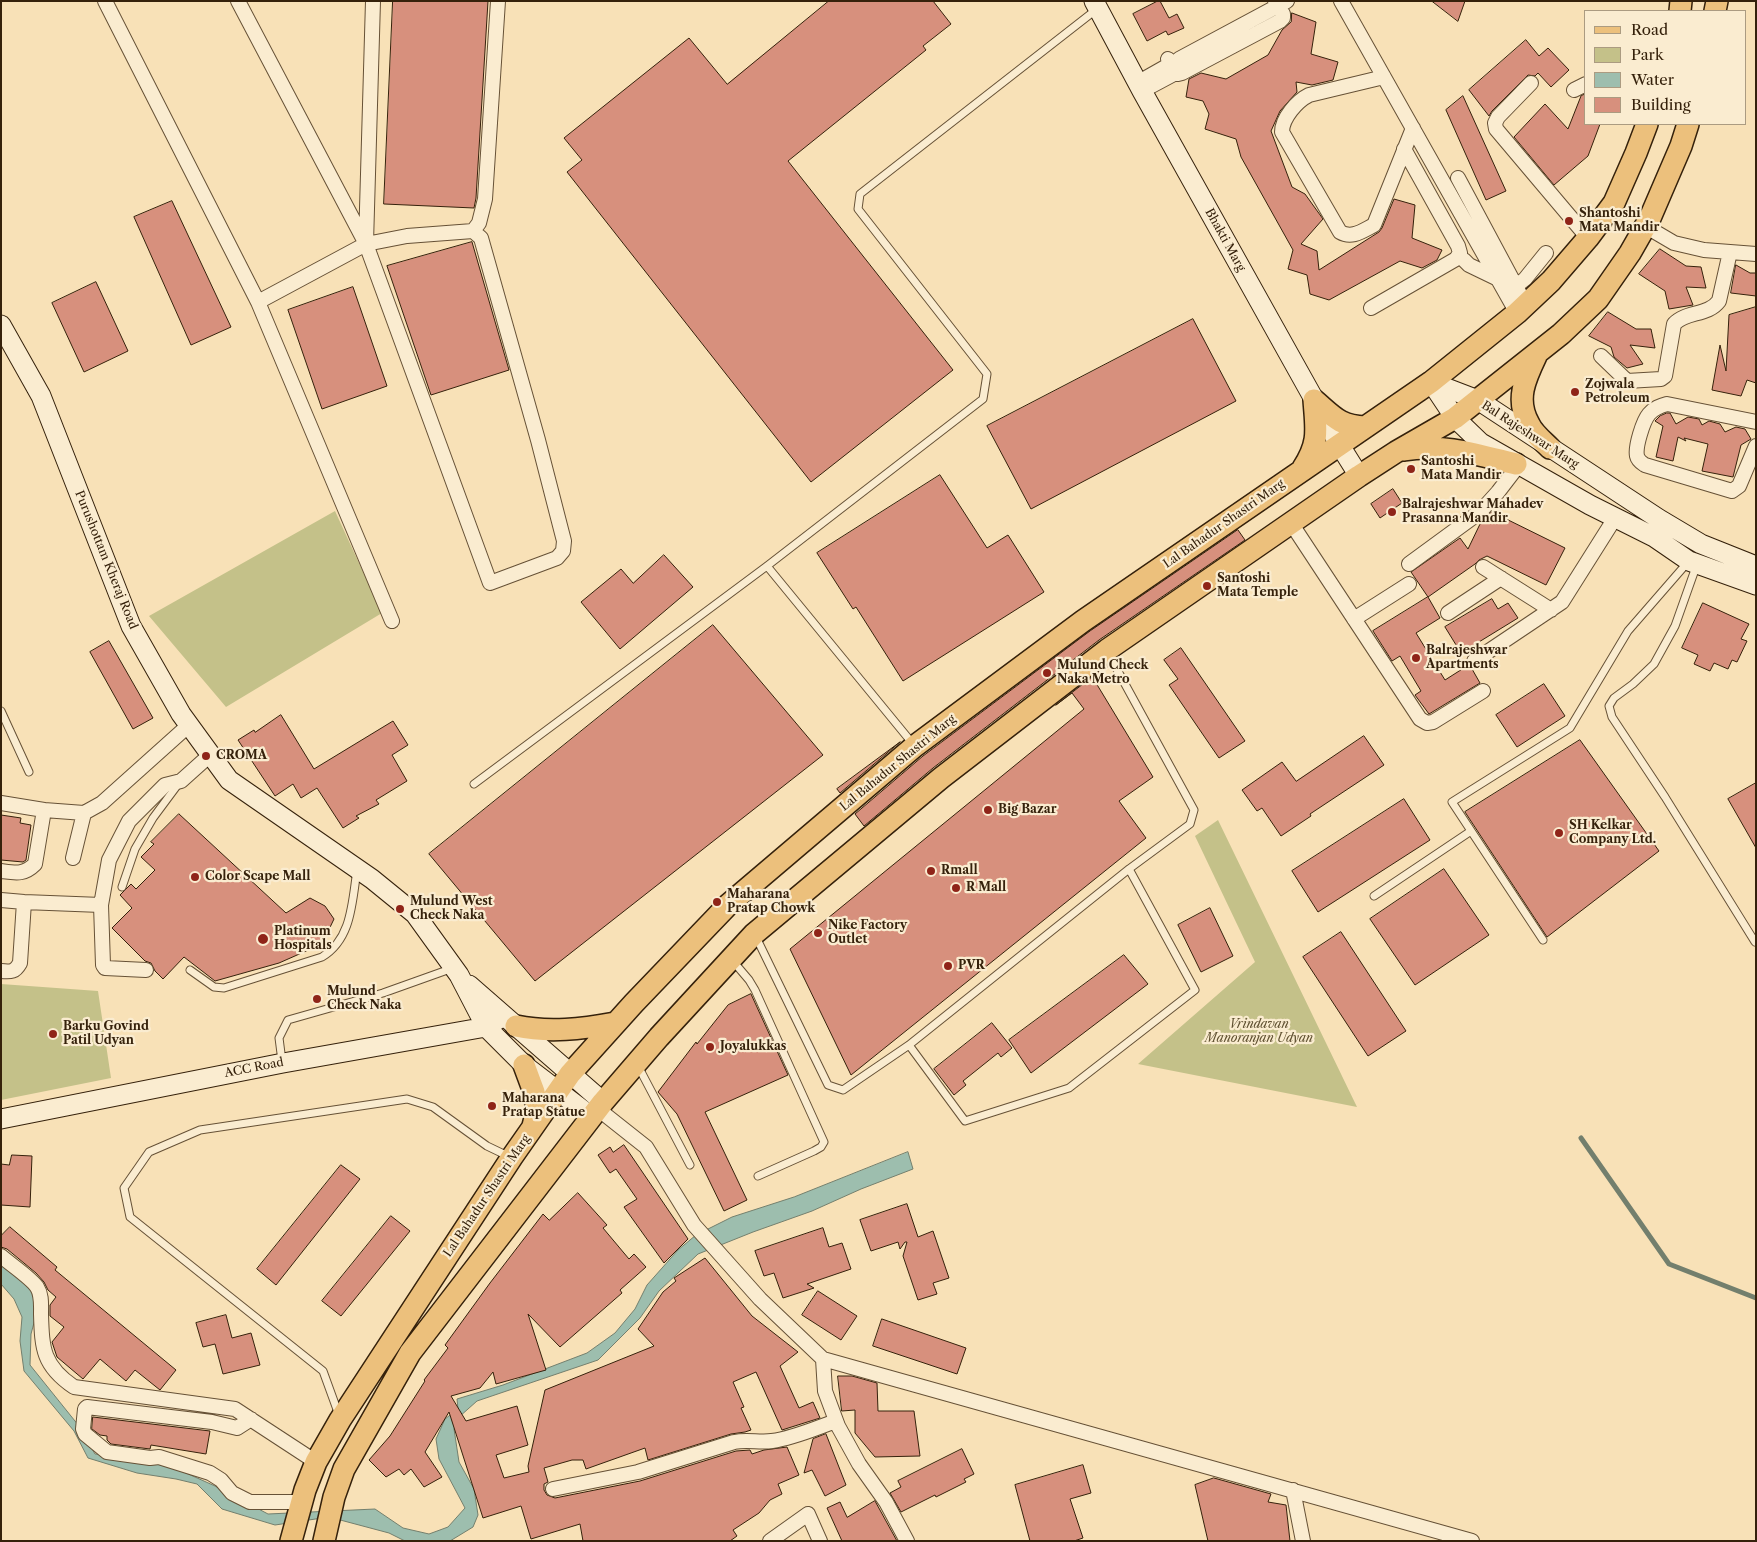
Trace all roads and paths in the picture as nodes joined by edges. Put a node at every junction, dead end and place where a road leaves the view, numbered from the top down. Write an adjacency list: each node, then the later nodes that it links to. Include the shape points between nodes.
1 (106, 1): 26 (street)
2 (238, 1): 19 (street)
3 (374, 1): 19 (street)
4 (498, 1): 17 (street, via 485,198 479,223)
5 (1342, 1): 8 (street)
6 (1280, 3): 10 (street, via 1171,65)
7 (1096, 5): 10 (street, Bhakti Marg); 49 (lane, via 860,194 858,209 987,374 984,398)
8 (1384, 77): 13 (street); 14 (street, via 1299,100 1282,125 1282,132 1340,232 1352,236 1374,226)
9 (1531, 82): 18 (street, via 1498,117 1496,129)
10 (1140, 87): 33 (street, Bhakti Marg)
11 (1647, 125): 18 (main road, Lal Bahadur Shastri Marg, via 1614,203)
12 (1688, 125): 16 (main road)
13 (1413, 128): 14 (street); 24 (street)
14 (1404, 149): 27 (street, via 1460,253)
15 (1458, 178): 25 (street)
16 (1645, 226): 20 (street, via 1674,243); 30 (main road, via 1630,254 1598,299)
17 (473, 231): 19 (street, via 407,236); 19 (street, via 481,238 486,255 564,541 563,551 557,558 490,583)
18 (1588, 238): 28 (main road, Lal Bahadur Shastri Marg, via 1551,281)
19 (366, 244): 26 (street)
20 (1730, 252): 22 (street); 31 (street, via 1719,301 1710,310 1674,324 1665,376 1627,381)
21 (1546, 254): 25 (street)
22 (1756, 254)
23 (1464, 260): 24 (street)
24 (1498, 278): 28 (street)
25 (1516, 286): 28 (street)
26 (258, 302): 58 (street)
27 (1371, 308)
28 (1521, 309): 32 (main road, Lal Bahadur Shastri Marg)
29 (1, 325): 63 (street, Purushottam Kheraj Road, via 9,345 41,396 132,626)
30 (1538, 352): 34 (main road); 40 (main road, via 1524,380 1521,404 1529,425)
31 (1601, 356)
32 (1431, 382): 34 (street, Bal Rajeshwar Marg); 35 (street, Bal Rajeshwar Marg); 37 (main road, Lal Bahadur Shastri Marg)
33 (1314, 400): 37 (main road, via 1342,423); 38 (street, Bhakti Marg); 43 (main road, via 1317,439)
34 (1478, 400): 35 (main road); 40 (street, Bal Rajeshwar Marg)
35 (1455, 418): 41 (main road); 42 (street, Bal Rajeshwar Marg, via 1480,443)
36 (1756, 422): 39 (street, via 1667,404 1658,406 1643,423 1637,457 1645,465 1732,490 1739,486)
37 (1365, 426): 38 (main road, Lal Bahadur Shastri Marg)
38 (1339, 444): 43 (main road, Lal Bahadur Shastri Marg); 44 (street, Bhakti Marg)
39 (1756, 446)
40 (1550, 448): 47 (street, Bal Rajeshwar Marg, via 1659,519)
41 (1396, 452): 42 (main road, via 1419,447 1450,449); 44 (main road)
42 (1517, 465): 45 (street, Bal Rajeshwar Marg); 48 (street, via 1480,512)
43 (1301, 470): 64 (main road, Lal Bahadur Shastri Marg, via 1083,621)
44 (1359, 476): 46 (main road)
45 (1615, 518): 47 (street, Bal Rajeshwar Marg); 55 (street, via 1562,602)
46 (1291, 523): 57 (street); 59 (main road)
47 (1696, 555): 51 (street, Bal Rajeshwar Marg); 54 (street, Bal Rajeshwar Marg); 72 (lane, via 1628,631 1570,728 1452,802); 84 (lane, via 1675,626 1654,664 1608,706)
48 (1409, 564)
49 (767, 566): 64 (lane); 68 (lane)
50 (1483, 566): 52 (street)
51 (1756, 566)
52 (1501, 578): 55 (street); 56 (street)
53 (1409, 584): 57 (street)
54 (1756, 585)
55 (1552, 610): 60 (street)
56 (1448, 613)
57 (1354, 619): 61 (street, via 1427,724)
58 (392, 621)
59 (1107, 650): 75 (lane, via 1194,810 1190,824); 82 (main road, via 941,778)
60 (1474, 661)
61 (1482, 691)
62 (1, 710): 66 (lane)
63 (189, 725): 65 (street, Purushottam Kheraj Road); 71 (street, via 102,803)
64 (915, 746): 91 (main road, Lal Bahadur Shastri Marg, via 728,905)
65 (210, 755): 67 (street); 74 (street, Purushottam Kheraj Road, via 229,780)
66 (29, 772)
67 (181, 781): 77 (lane, via 135,849); 81 (street, via 165,785 129,821 109,860)
68 (474, 784)
69 (1, 803): 70 (street)
70 (44, 810): 71 (street); 76 (street, via 35,864 21,873)
71 (84, 814): 73 (street)
72 (1471, 831): 78 (lane); 83 (lane)
73 (74, 858)
74 (357, 869): 87 (lane, via 348,927 334,948 322,958 224,988 214,987); 89 (street, Purushottam Kheraj Road, via 415,914)
75 (1129, 869): 93 (lane); 93 (lane, via 1195,990 1069,1088 965,1121)
76 (1, 871)
77 (122, 887)
78 (1374, 896)
79 (1, 900): 80 (street)
80 (24, 902): 81 (street); 88 (street, via 20,963 12,972)
81 (101, 905): 86 (street, via 105,968)
82 (754, 934): 85 (main road); 93 (lane, via 828,1085 843,1090)
83 (1543, 940)
84 (1755, 942)
85 (731, 958): 95 (main road); 104 (lane, via 755,990 824,1142 814,1151)
86 (146, 970)
87 (190, 970)
88 (1, 971)
89 (456, 971): 90 (street); 92 (street); 94 (lane, via 288,1020 279,1038)
90 (510, 1021): 91 (main road, via 535,1030); 92 (street, ACC Road); 97 (street)
91 (615, 1023): 97 (main road, Lal Bahadur Shastri Marg)
92 (486, 1027): 94 (street, ACC Road); 96 (street)
93 (909, 1045)
94 (282, 1063): 100 (street, ACC Road)
95 (636, 1063): 99 (main road); 103 (lane)
96 (524, 1065): 98 (street); 101 (main road, via 537,1110)
97 (570, 1074): 98 (main road, Lal Bahadur Shastri Marg); 99 (street)
98 (557, 1092): 99 (street); 101 (main road, Lal Bahadur Shastri Marg)
99 (598, 1110): 107 (main road); 108 (street, via 646,1147 694,1225 760,1299)
100 (1, 1119)
101 (532, 1128): 102 (main road, Lal Bahadur Shastri Marg)
102 (512, 1157): 106 (main road, Lal Bahadur Shastri Marg); 110 (lane, via 488,1146 433,1107 407,1099 200,1130 149,1152 124,1188 130,1217 323,1371)
103 (690, 1165)
104 (758, 1176)
105 (1, 1256): 109 (street, via 36,1286 41,1298 41,1339 46,1357 59,1377 74,1387 235,1409)
106 (394, 1336): 107 (main road); 110 (main road, Lal Bahadur Shastri Marg)
107 (413, 1348): 116 (main road, via 344,1468)
108 (823, 1358): 111 (street, via 825,1391); 114 (street)
109 (251, 1419): 112 (street); 115 (street, via 237,1428 87,1407 83,1429 107,1452 159,1457 210,1473 232,1493 250,1502)
110 (340, 1420): 112 (main road, Lal Bahadur Shastri Marg)
111 (836, 1421): 113 (street, via 781,1439 746,1439 638,1472); 120 (street)
112 (316, 1462): 115 (main road, Lal Bahadur Shastri Marg)
113 (553, 1489)
114 (1293, 1490): 121 (street); 122 (street)
115 (304, 1496): 116 (main road); 117 (main road, Lal Bahadur Shastri Marg)
116 (330, 1515)
117 (291, 1541)
118 (770, 1541): 119 (street, via 808,1514)
119 (820, 1541)
120 (907, 1541)
121 (1303, 1541)
122 (1472, 1541)

